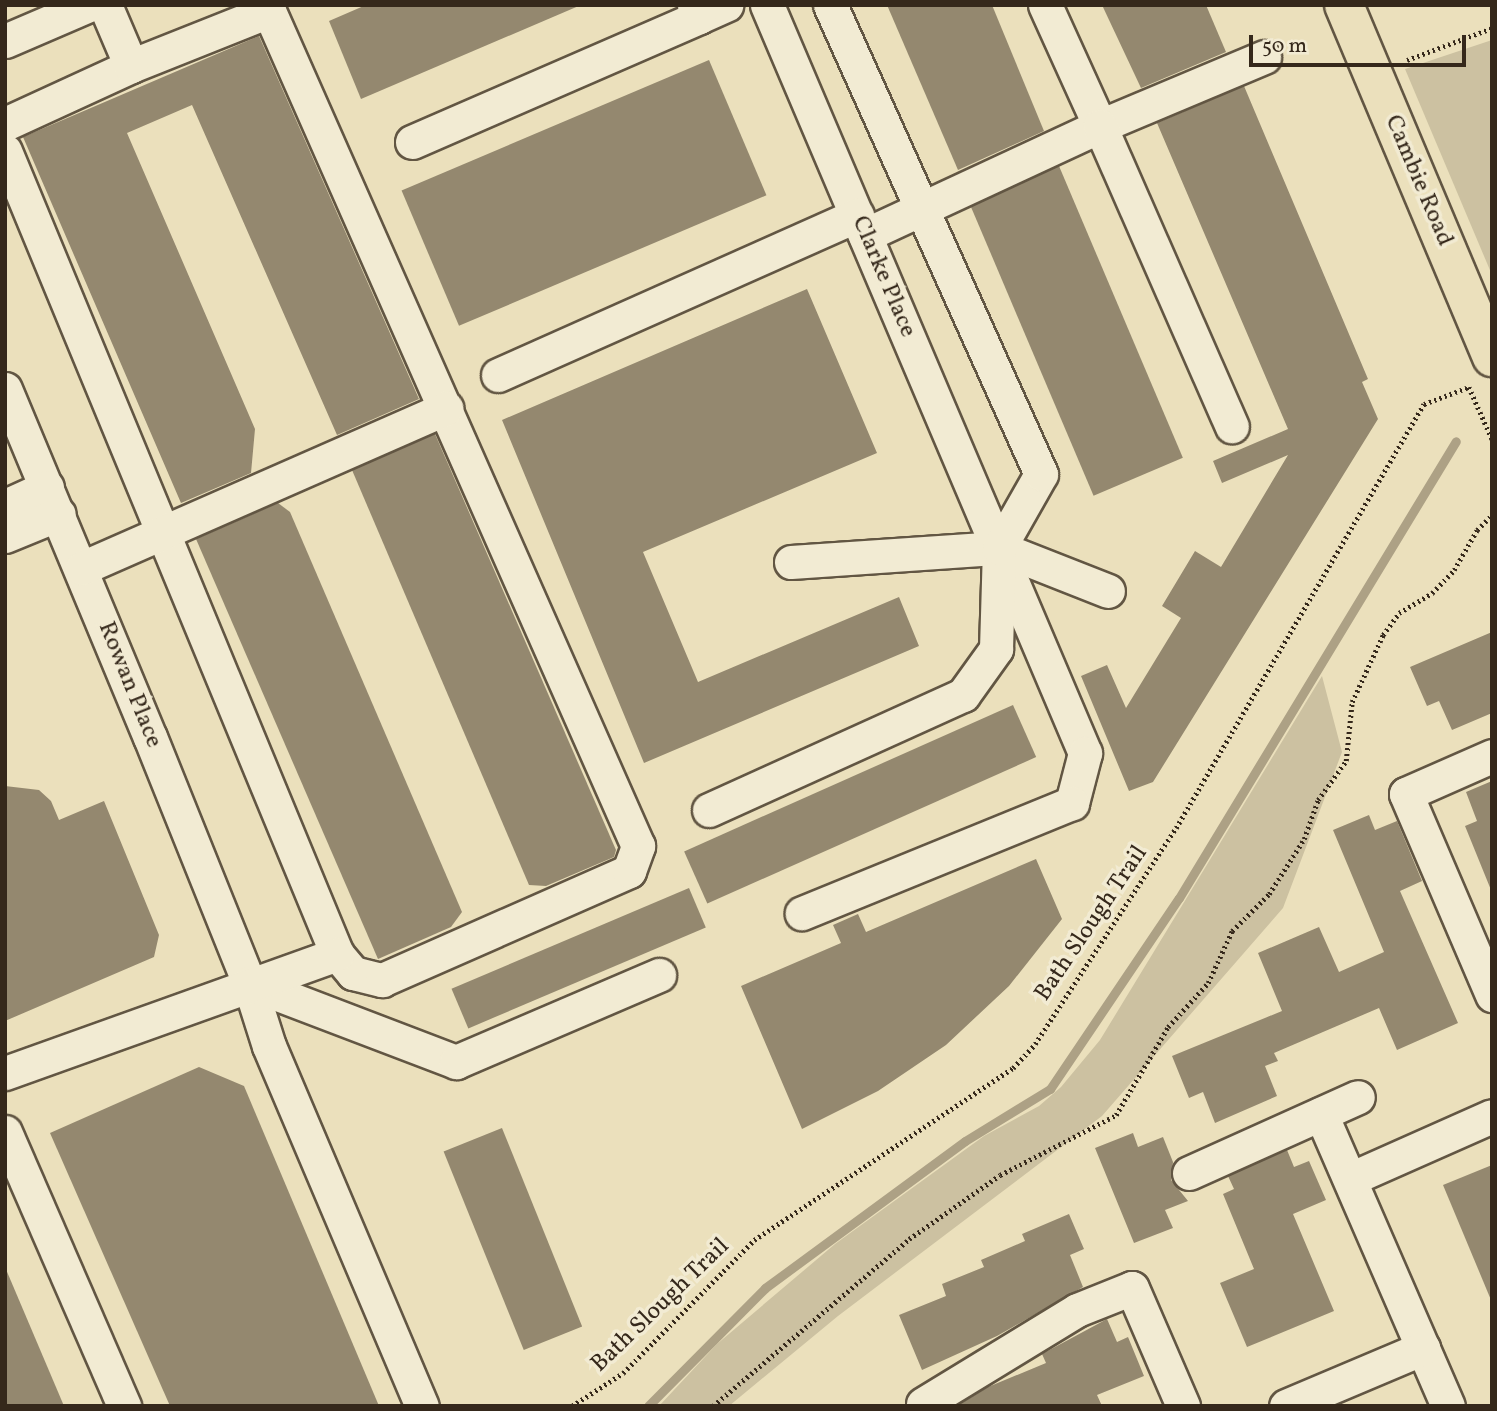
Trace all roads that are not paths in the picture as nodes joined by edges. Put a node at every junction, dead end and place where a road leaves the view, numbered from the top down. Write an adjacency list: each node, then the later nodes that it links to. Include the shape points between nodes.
1 (89, 5): 8 (street)
2 (104, 5): 10 (street)
3 (767, 5): 16 (street, Clarke Place)
4 (830, 5): 15 (street)
5 (1045, 5): 12 (street)
6 (1343, 5): 17 (main road, Cambie Road)
7 (706, 9): 13 (street)
8 (5, 41)
9 (1264, 57): 12 (street)
10 (131, 66): 11 (street); 20 (street, via 269,11)
11 (5, 124)
12 (1100, 126): 15 (street); 21 (street)
13 (412, 142)
14 (5, 151): 24 (street)
15 (922, 209): 16 (street); 26 (street, via 1041,474)
16 (861, 225): 18 (street); 26 (street, Clarke Place)
17 (1480, 372)
18 (498, 375)
19 (5, 389): 22 (street, Rowan Place)
20 (446, 408): 24 (street); 33 (street, via 638,846 629,870 382,980 353,973)
21 (1232, 426)
22 (53, 501): 23 (street); 25 (street); 28 (street, Rowan Place)
23 (5, 506)
24 (163, 532): 28 (street); 33 (street)
25 (5, 536)
26 (999, 548): 27 (street); 29 (street); 31 (street, via 996,649 963,695); 32 (street, Clarke Place, via 1085,753 1072,803)
27 (792, 562)
28 (82, 568): 35 (street, Rowan Place)
29 (1108, 592)
30 (1492, 756): 36 (street, via 1406,794)
31 (709, 810)
32 (802, 913)
33 (337, 954): 35 (street)
34 (659, 975): 35 (street, via 456,1062)
35 (249, 983): 37 (street); 48 (street, Rowan Place, via 269,1046)
36 (1492, 996)
37 (5, 1073)
38 (1358, 1097): 39 (street)
39 (1321, 1114): 42 (street); 43 (street)
40 (1492, 1115): 43 (street)
41 (5, 1132): 47 (street)
42 (1189, 1173)
43 (1350, 1179): 44 (street)
44 (1423, 1348): 46 (street); 50 (street)
45 (923, 1404): 49 (street, via 1077,1310 1132,1288)
46 (1297, 1404)
47 (124, 1406)
48 (422, 1406)
49 (1182, 1406)
50 (1448, 1406)

